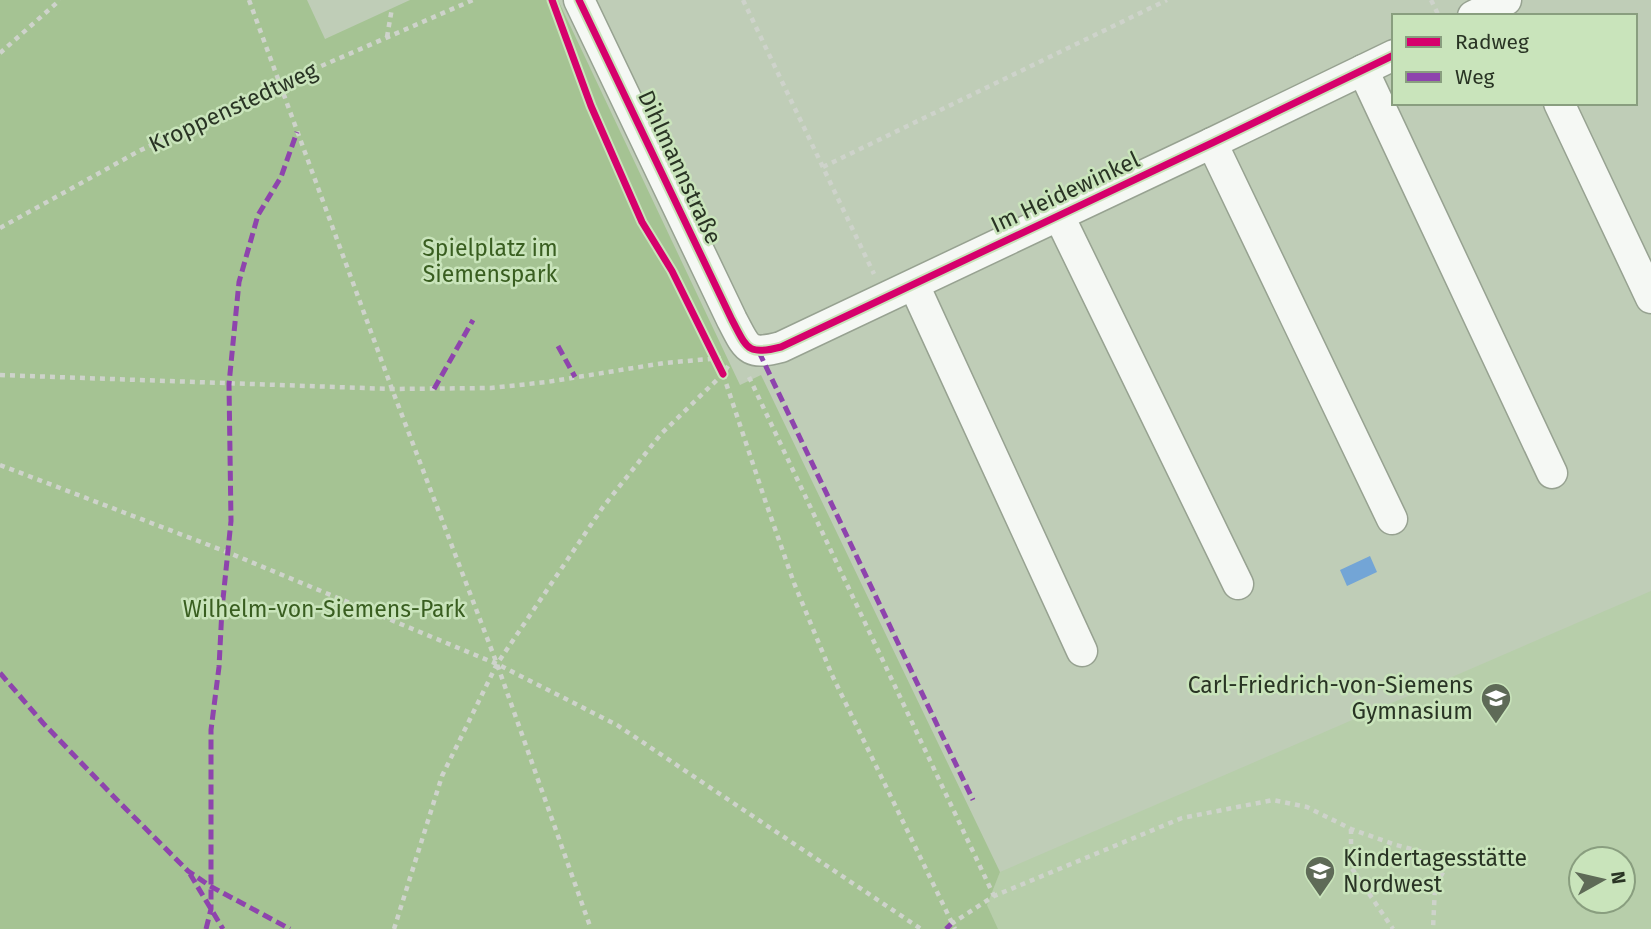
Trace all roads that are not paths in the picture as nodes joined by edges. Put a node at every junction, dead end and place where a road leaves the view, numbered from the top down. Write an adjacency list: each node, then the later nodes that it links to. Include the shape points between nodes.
1 (579, 0): 11 (street, Dihlmannstraße, via 744,342)
2 (1508, 0): 3 (street)
3 (1477, 14)
4 (1392, 56): 5 (street, Im Heidewinkel)
5 (1363, 70): 7 (street, Im Heidewinkel); 12 (street)
6 (1560, 105): 10 (street)
7 (1212, 143): 8 (street, Im Heidewinkel); 13 (street)
8 (1059, 216): 9 (street, Im Heidewinkel); 14 (street, Im Heidewinkel)
9 (914, 285): 11 (street, Im Heidewinkel, via 781,348); 15 (street)
10 (1651, 298)
11 (741, 356)
12 (1552, 473)
13 (1392, 519)
14 (1238, 584)
15 (1082, 651)

